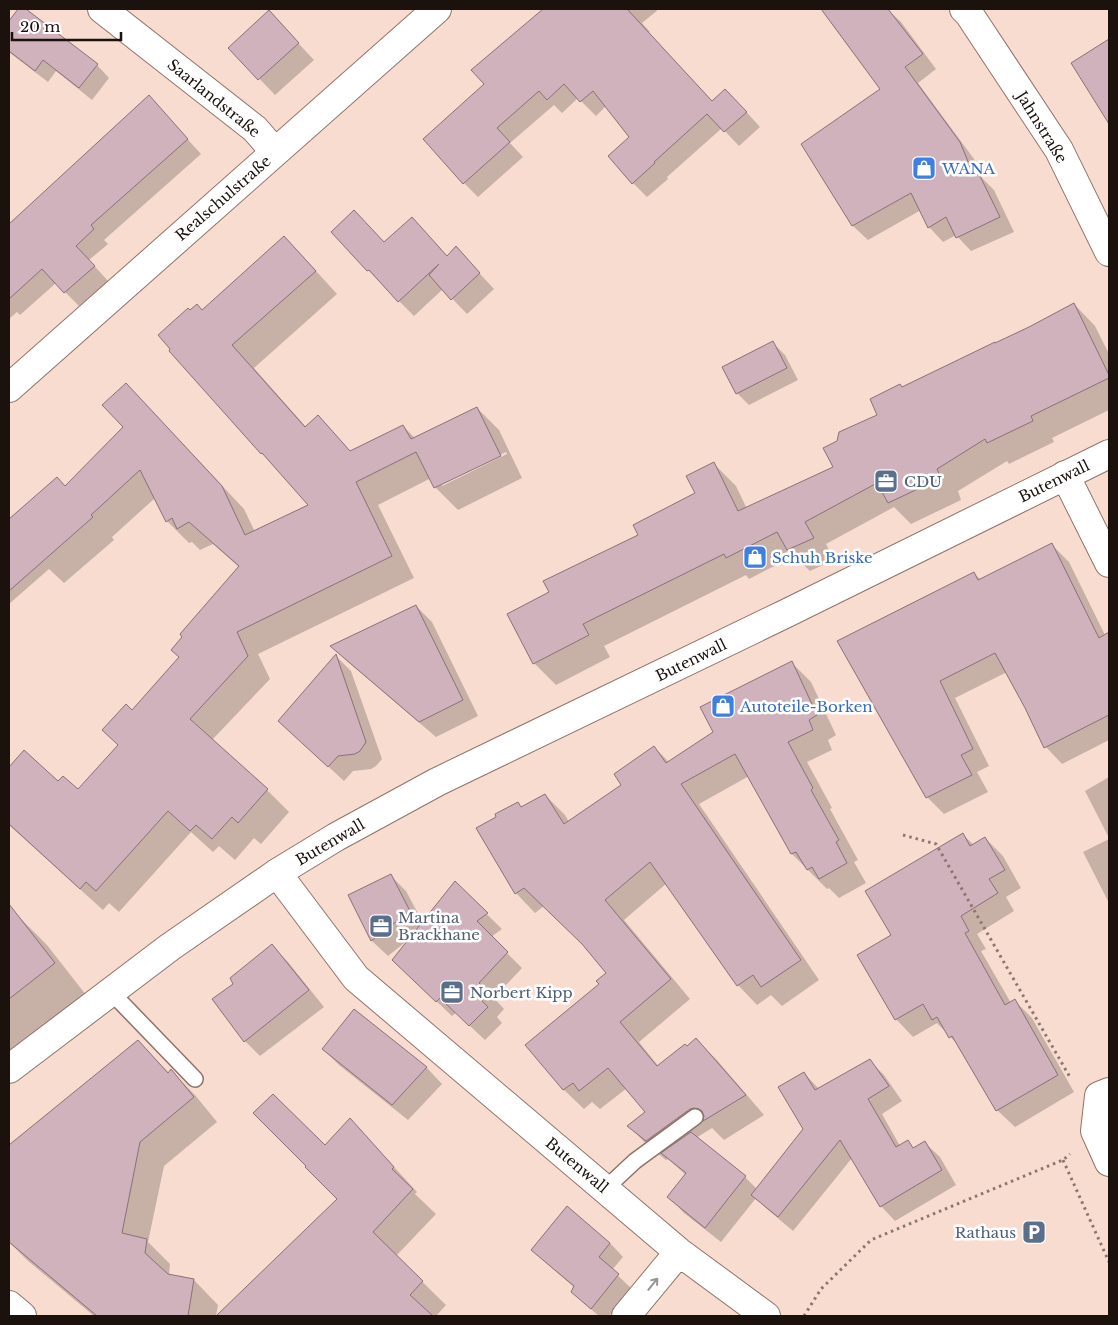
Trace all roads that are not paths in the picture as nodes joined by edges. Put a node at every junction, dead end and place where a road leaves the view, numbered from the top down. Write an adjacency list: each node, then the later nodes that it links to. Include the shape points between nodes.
1 (102, 9): 4 (street, Saarlandstraße, via 255,129)
2 (438, 9): 4 (street, Realschulstraße)
3 (964, 9): 5 (street, Jahnstraße, via 1059,150)
4 (275, 152): 6 (street, Realschulstraße)
5 (1109, 252)
6 (9, 388)
7 (1109, 454): 8 (street, Butenwall)
8 (1066, 475): 9 (street); 10 (street, Butenwall, via 437,782)
9 (1109, 562)
10 (277, 872): 11 (street, Butenwall); 17 (street, Butenwall, via 356,978)
11 (111, 992): 12 (street, Butenwall); 13 (lane)
12 (9, 1070)
13 (195, 1079)
14 (1104, 1094): 16 (street, via 1095,1131)
15 (695, 1117): 17 (lane, via 635,1161)
16 (1109, 1162)
17 (605, 1189): 18 (street, Butenwall)
18 (679, 1252): 21 (street, one-way to 18); 22 (street, Butenwall)
19 (9, 1305): 20 (street)
20 (22, 1316)
21 (626, 1316)
22 (766, 1316)

